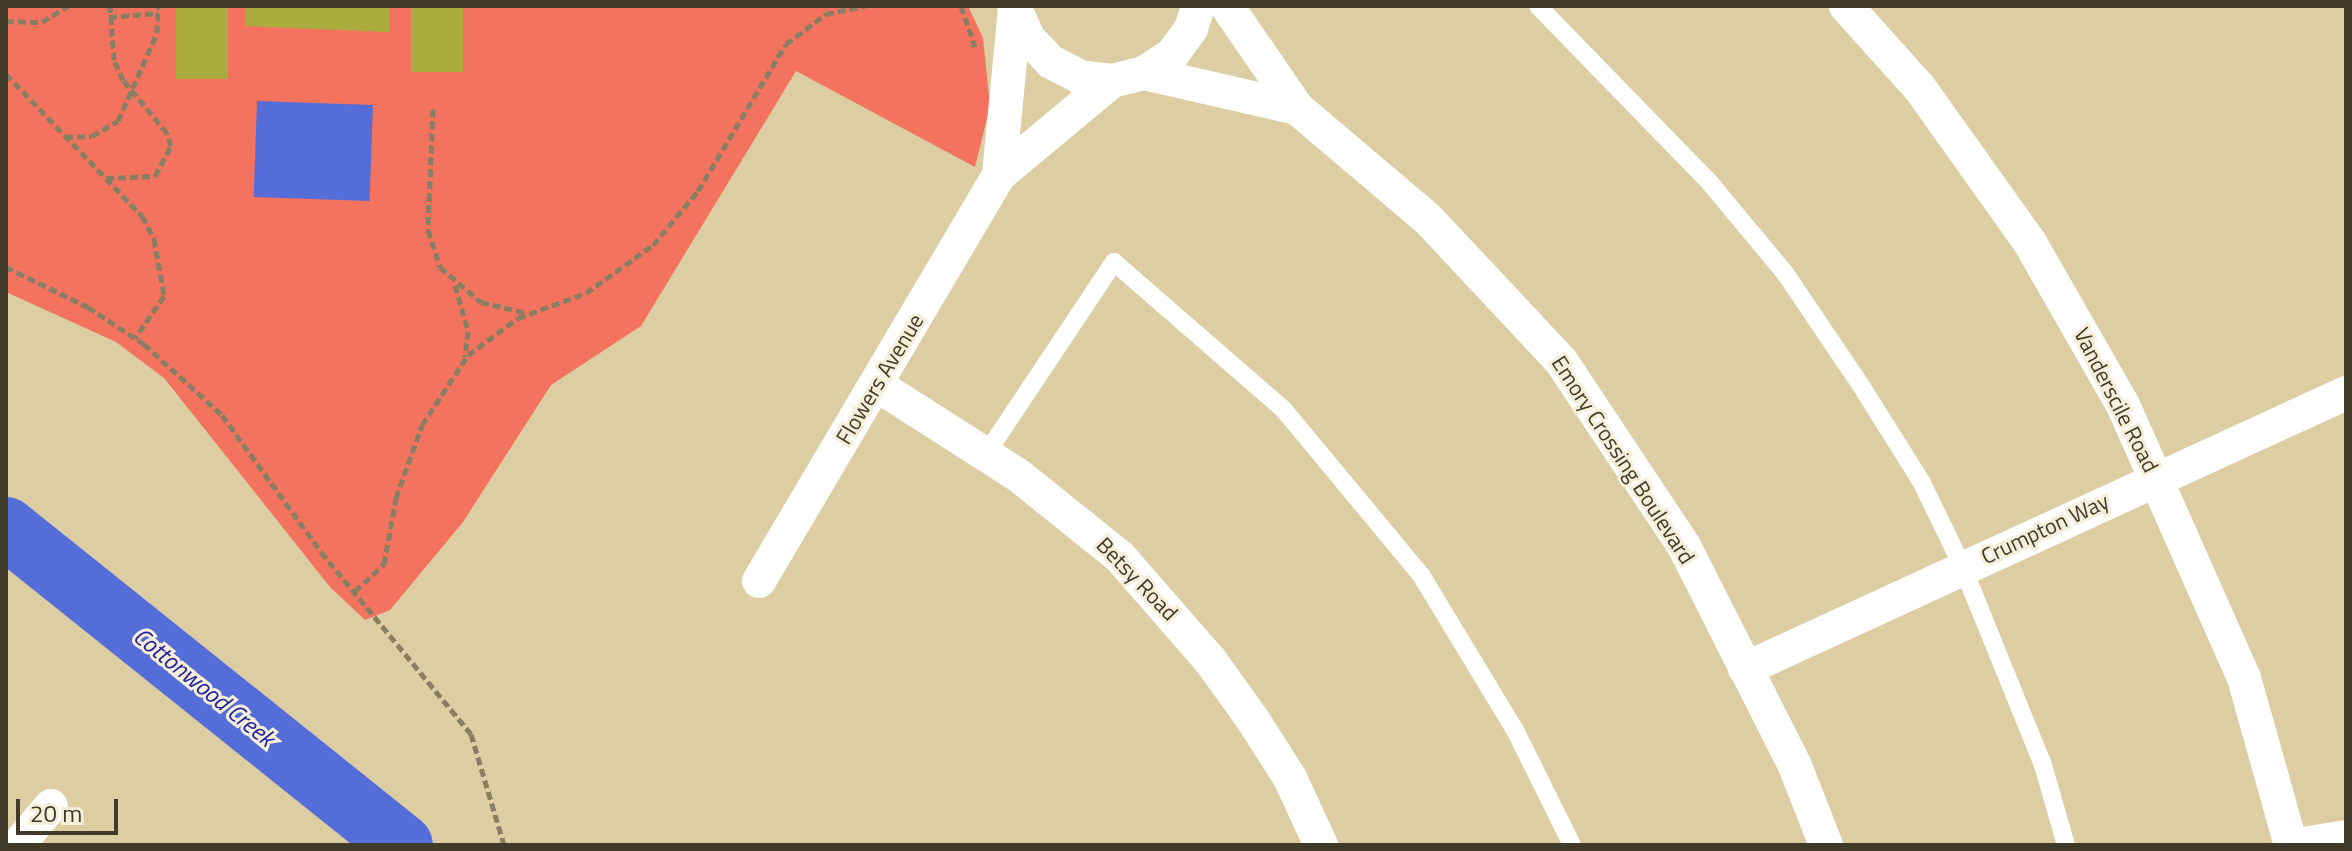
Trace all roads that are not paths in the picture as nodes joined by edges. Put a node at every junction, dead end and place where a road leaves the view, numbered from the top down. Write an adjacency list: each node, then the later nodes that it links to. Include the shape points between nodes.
1 (1198, 6): 6 (street, Flowers Avenue, via 1191,29 1172,55)
2 (1227, 6): 7 (street, Emory Crossing Boulevard)
3 (1538, 6): 13 (lane, via 1689,161 1785,273 1922,483)
4 (1846, 6): 12 (street, Vanderscile Road, via 1919,87 2029,241 2123,405)
5 (1015, 8): 6 (street, Emory Crossing Boulevard, via 1029,39 1051,62 1080,77); 8 (street, Flowers Avenue)
6 (1128, 77): 7 (street, Emory Crossing Boulevard); 8 (street, Flowers Avenue)
7 (1297, 108): 15 (street, Emory Crossing Boulevard, via 1428,219 1561,361 1684,546)
8 (999, 175): 9 (street, Flowers Avenue)
9 (877, 385): 11 (street, Betsy Road); 14 (street, Flowers Avenue)
10 (2346, 393): 12 (street, Crumpton Way)
11 (986, 454): 19 (street, Betsy Road, via 1080,522 1166,607 1253,720 1290,778); 20 (lane, via 1114,262 1284,410 1421,575 1515,730)
12 (2156, 477): 13 (street, Crumpton Way); 23 (street, Vanderscile Road, via 2244,678)
13 (1963, 568): 15 (street, Crumpton Way); 22 (lane, via 2043,765)
14 (759, 581)
15 (1745, 669): 21 (street, Emory Crossing Boulevard, via 1795,766)
16 (51, 806): 18 (street)
17 (2346, 837): 23 (street)
18 (18, 845)
19 (1321, 845)
20 (1572, 845)
21 (1826, 845)
22 (2066, 845)
23 (2294, 845)

